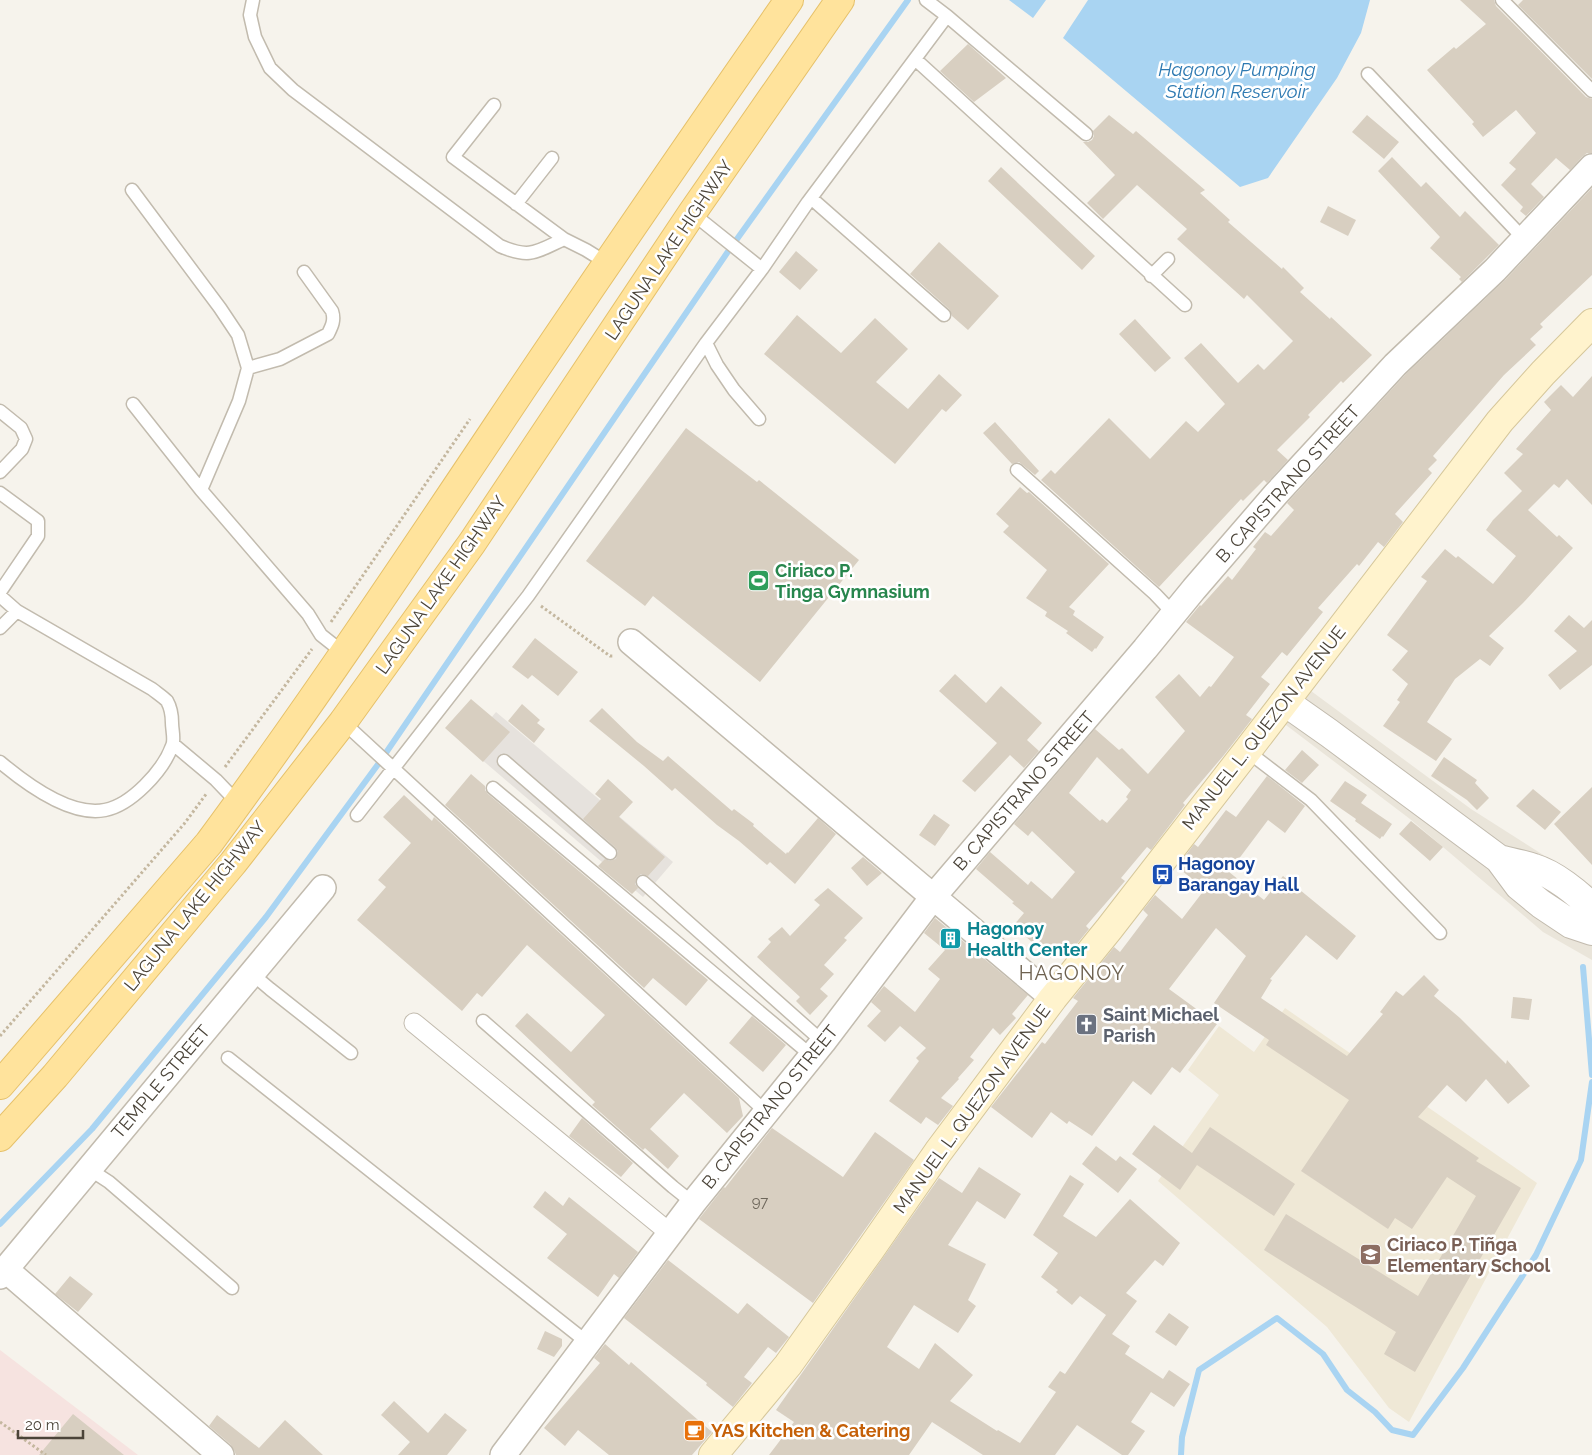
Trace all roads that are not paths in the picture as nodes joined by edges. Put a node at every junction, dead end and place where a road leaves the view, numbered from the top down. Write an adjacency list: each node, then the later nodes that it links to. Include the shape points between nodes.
1 (253, 0): 18 (lane, via 250,15 255,37 270,68 293,90 500,246 515,252 534,253)
2 (789, 0): 21 (main road, LAGUNA LAKE HIGHWAY)
3 (840, 0): 17 (main road, LAGUNA LAKE HIGHWAY)
4 (1502, 0): 9 (lane)
5 (931, 3): 6 (lane)
6 (947, 16): 7 (lane); 11 (lane)
7 (915, 59): 15 (lane); 24 (lane)
8 (1368, 74): 19 (lane)
9 (1592, 91)
10 (494, 105): 16 (lane, via 453,157)
11 (1086, 134)
12 (552, 158): 16 (lane)
13 (1592, 167): 19 (street, B. CAPISTRANO STREET)
14 (132, 190): 29 (lane, via 238,335)
15 (811, 198): 22 (lane); 26 (lane)
16 (516, 204): 18 (lane)
17 (692, 213): 22 (lane); 44 (main road, LAGUNA LAKE HIGHWAY, via 472,543)
18 (564, 239): 21 (lane)
19 (1524, 239): 39 (street, B. CAPISTRANO STREET, via 1395,364 1276,494)
20 (1168, 258): 24 (lane)
21 (607, 263): 42 (main road, LAGUNA LAKE HIGHWAY)
22 (762, 269): 28 (lane)
23 (304, 272): 29 (lane, via 332,311 334,318 328,334 280,359)
24 (1151, 276): 25 (lane)
25 (1185, 305)
26 (944, 315)
27 (1592, 323): 43 (main road, MANUEL L. QUEZON AVENUE, via 1500,421)
28 (706, 343): 32 (lane, via 734,390); 49 (lane, via 528,596)
29 (248, 368): 35 (lane, via 239,401)
30 (133, 404): 35 (lane)
31 (0, 411): 34 (lane, via 21,428 26,439 22,449)
32 (760, 419)
33 (1016, 470): 39 (lane)
34 (0, 472)
35 (201, 490): 42 (lane, via 308,614 322,635)
36 (0, 493): 37 (lane, via 38,521 39,526 38,536)
37 (0, 594): 38 (lane)
38 (17, 611): 40 (lane); 45 (lane, via 152,689 166,701 172,712)
39 (1174, 614): 57 (street, B. CAPISTRANO STREET)
40 (0, 628)
41 (631, 642): 57 (street)
42 (345, 654): 51 (main road, LAGUNA LAKE HIGHWAY)
43 (1284, 702): 46 (main road, MANUEL L. QUEZON AVENUE); 54 (street)
44 (343, 722): 49 (lane); 70 (main road, LAGUNA LAKE HIGHWAY, via 233,863)
45 (173, 744): 48 (lane, via 155,773 132,797 104,810 86,810 48,797); 51 (lane)
46 (1248, 751): 60 (lane, via 1311,800); 62 (main road, MANUEL L. QUEZON AVENUE)
47 (504, 761): 53 (lane)
48 (0, 762)
49 (391, 768): 52 (lane); 69 (lane)
50 (493, 788): 65 (lane)
51 (238, 803): 68 (main road, LAGUNA LAKE HIGHWAY, via 208,843)
52 (357, 816)
53 (610, 853)
54 (1499, 860): 58 (street, via 1544,872 1583,898); 59 (street, via 1519,886 1541,904 1571,924)
55 (643, 882): 65 (lane)
56 (323, 888): 61 (street, TEMPLE STREET)
57 (933, 897): 62 (street); 65 (street, B. CAPISTRANO STREET)
58 (1592, 908)
59 (1592, 931)
60 (1440, 933)
61 (251, 973): 66 (lane); 71 (street, TEMPLE STREET)
62 (1053, 998): 79 (main road, MANUEL L. QUEZON AVENUE, via 938,1152 788,1364)
63 (483, 1021): 72 (lane)
64 (414, 1022): 73 (street)
65 (817, 1049): 69 (street, B. CAPISTRANO STREET)
66 (351, 1052)
67 (228, 1058): 76 (lane)
68 (0, 1085)
69 (766, 1112): 72 (street, B. CAPISTRANO STREET)
70 (0, 1137)
71 (90, 1169): 74 (street, TEMPLE STREET); 75 (lane)
72 (693, 1203): 73 (street, B. CAPISTRANO STREET)
73 (671, 1234): 76 (street, B. CAPISTRANO STREET)
74 (3, 1273): 77 (street)
75 (232, 1288)
76 (588, 1343): 78 (street, B. CAPISTRANO STREET)
77 (221, 1455)
78 (502, 1455)
79 (713, 1455)

